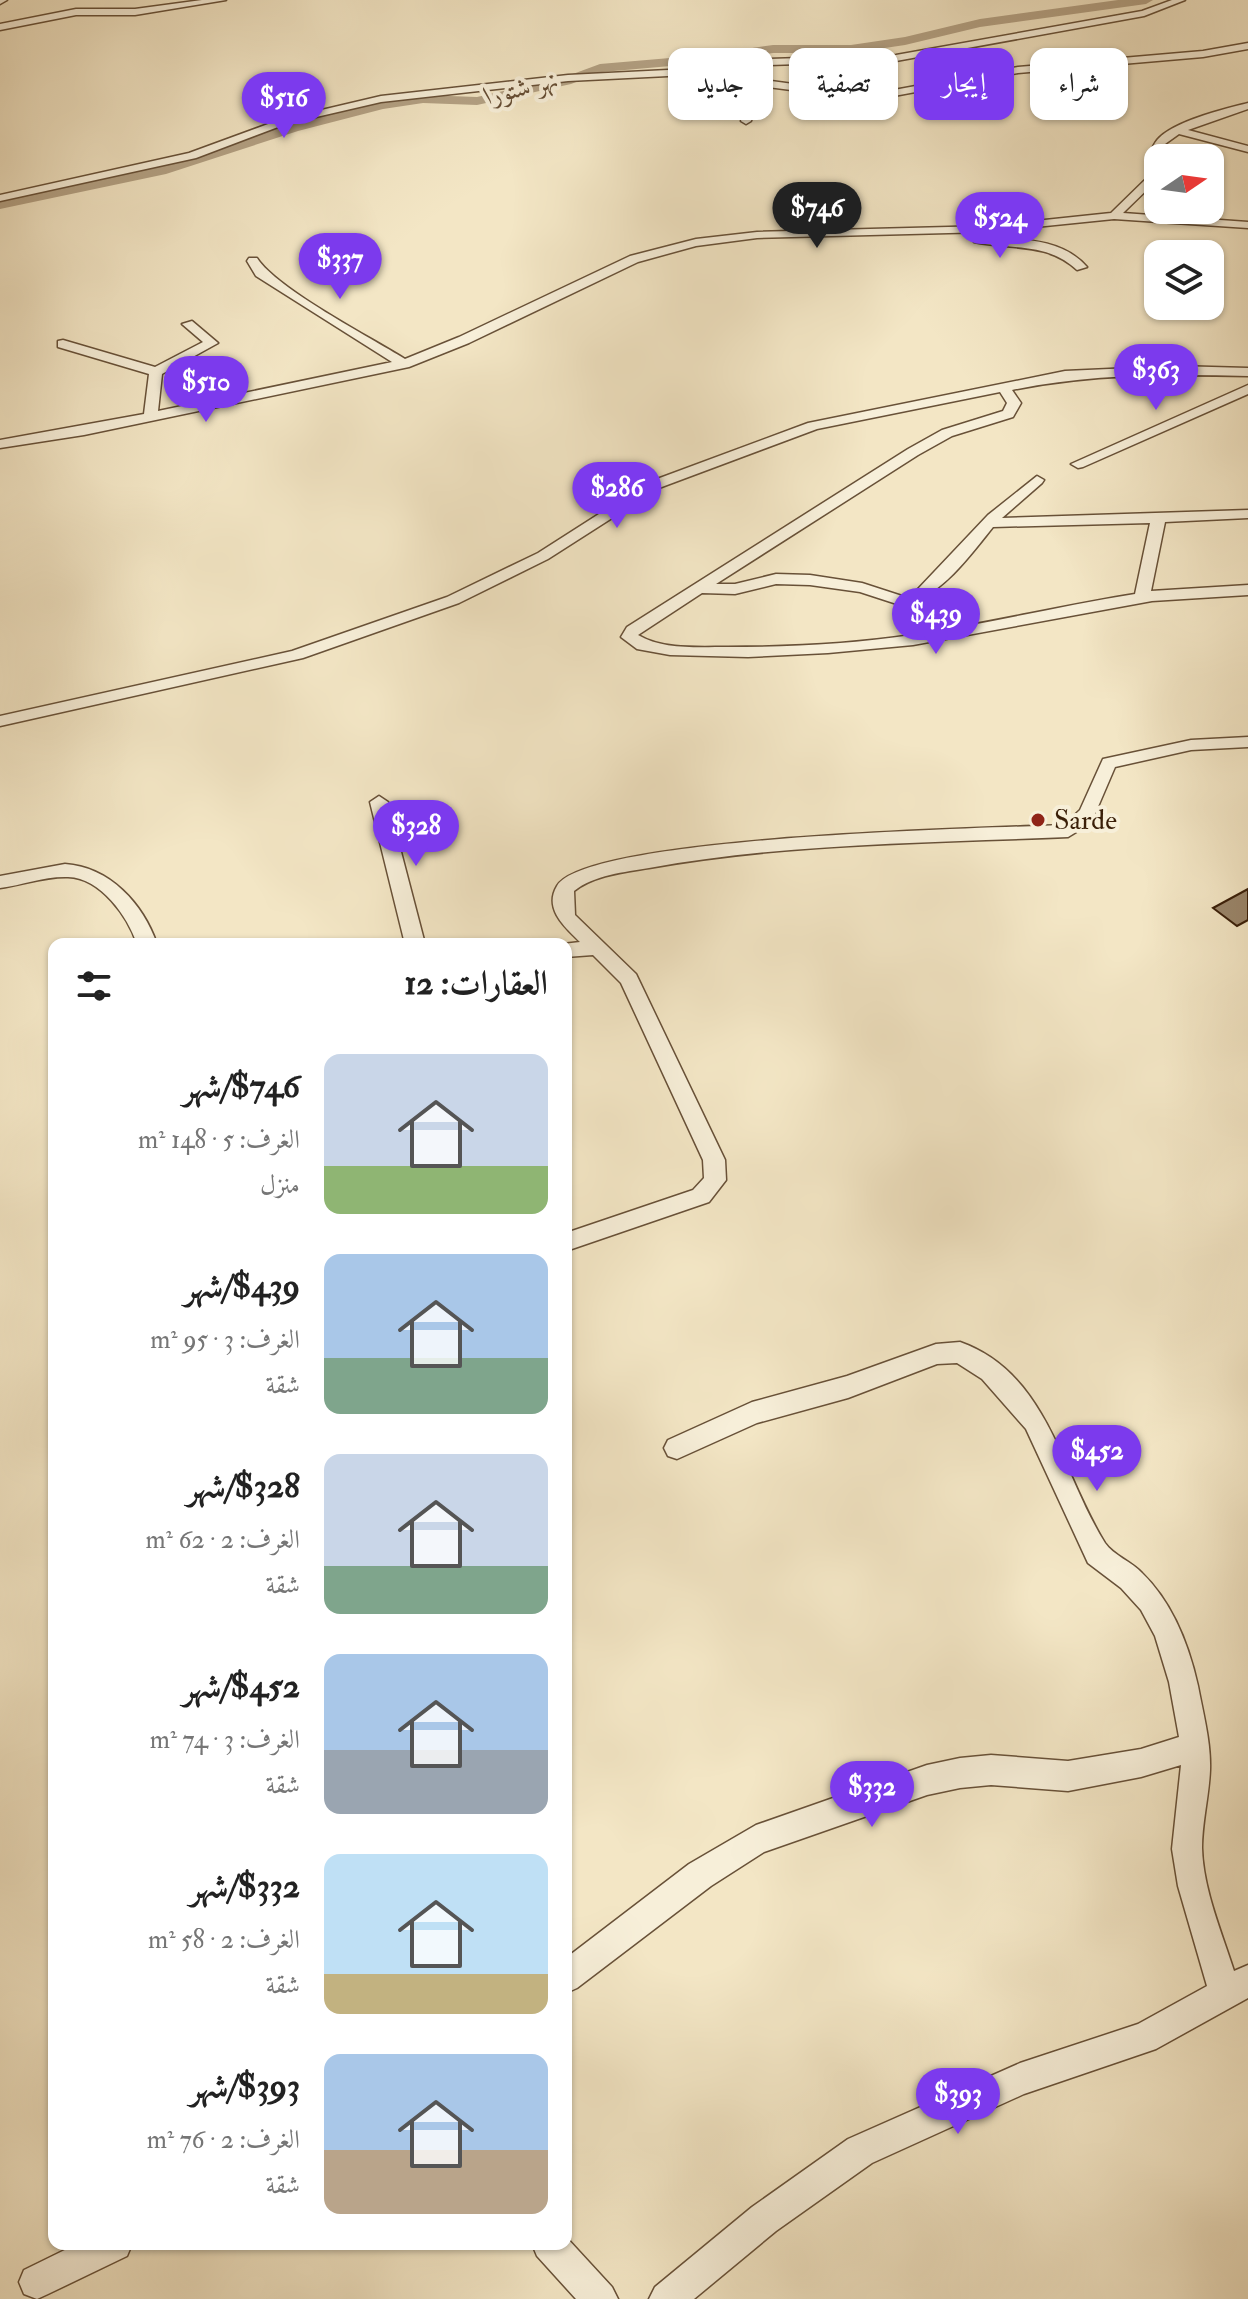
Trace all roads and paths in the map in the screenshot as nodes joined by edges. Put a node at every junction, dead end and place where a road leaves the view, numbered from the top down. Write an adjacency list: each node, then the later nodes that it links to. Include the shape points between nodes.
1 (222, 0): 3 (street)
2 (1181, 0): 6 (street, via 1144,13 912,56)
3 (169, 4): 4 (street, via 135,12 76,12)
4 (0, 27)
5 (1248, 46): 11 (street, via 1018,70 894,93 845,94 752,82)
6 (574, 78): 7 (street); 14 (street, via 330,109 201,154)
7 (668, 81)
8 (1248, 106): 9 (street)
9 (1218, 115): 10 (street); 12 (street)
10 (1248, 119)
11 (746, 121)
12 (1180, 131): 13 (street); 15 (street, via 1159,144 1156,175)
13 (1248, 149)
14 (0, 198)
15 (1114, 216): 16 (street); 17 (street)
16 (1248, 225)
17 (934, 231): 19 (street, via 1046,248); 22 (street, via 757,235 654,253)
18 (253, 261): 22 (street, via 283,289)
19 (1081, 267)
20 (188, 324): 23 (street, via 212,343)
21 (63, 344): 23 (street)
22 (404, 364): 27 (street)
23 (156, 372): 27 (street)
24 (1248, 372): 25 (street, via 1065,375)
25 (1004, 388): 34 (street, via 1014,403 1008,414 937,438); 37 (street, via 828,422 764,442 654,485 487,585 297,655)
26 (1248, 389): 29 (street)
27 (151, 416): 28 (street)
28 (0, 444)
29 (1078, 464)
30 (1037, 480): 33 (street)
31 (1248, 514): 32 (street)
32 (1158, 518): 33 (street); 36 (street)
33 (989, 523): 34 (street, via 923,593 903,601 810,580)
34 (698, 588): 36 (street, via 633,630 632,642 709,653 869,645)
35 (1248, 590): 36 (street)
36 (1142, 597)
37 (0, 721)
38 (1248, 742): 43 (street, via 1191,745 1109,763 1089,812 1068,831 736,849 593,874 565,888 563,902 566,917)
39 (379, 802): 42 (street)
40 (0, 882): 41 (street, via 66,871 90,875 135,919)
41 (144, 938)
42 (413, 938)
43 (599, 948): 44 (street); 45 (street, via 629,979 650,1020 714,1160 715,1180 701,1196)
44 (572, 950)
45 (572, 1240)
46 (677, 1448): 47 (street, via 752,1413 848,1387 936,1354 972,1357 1035,1421 1097,1554 1151,1601 1183,1682)
47 (1195, 1747): 48 (street, via 1068,1776 960,1773 756,1840 700,1875); 49 (street, via 1187,1849 1193,1886)
48 (572, 1972)
49 (1237, 1987): 54 (street, via 1145,2038 1020,2079 860,2151 764,2219)
50 (103, 2250): 52 (street)
51 (555, 2250): 53 (street)
52 (36, 2282)
53 (600, 2299)
54 (667, 2299)

